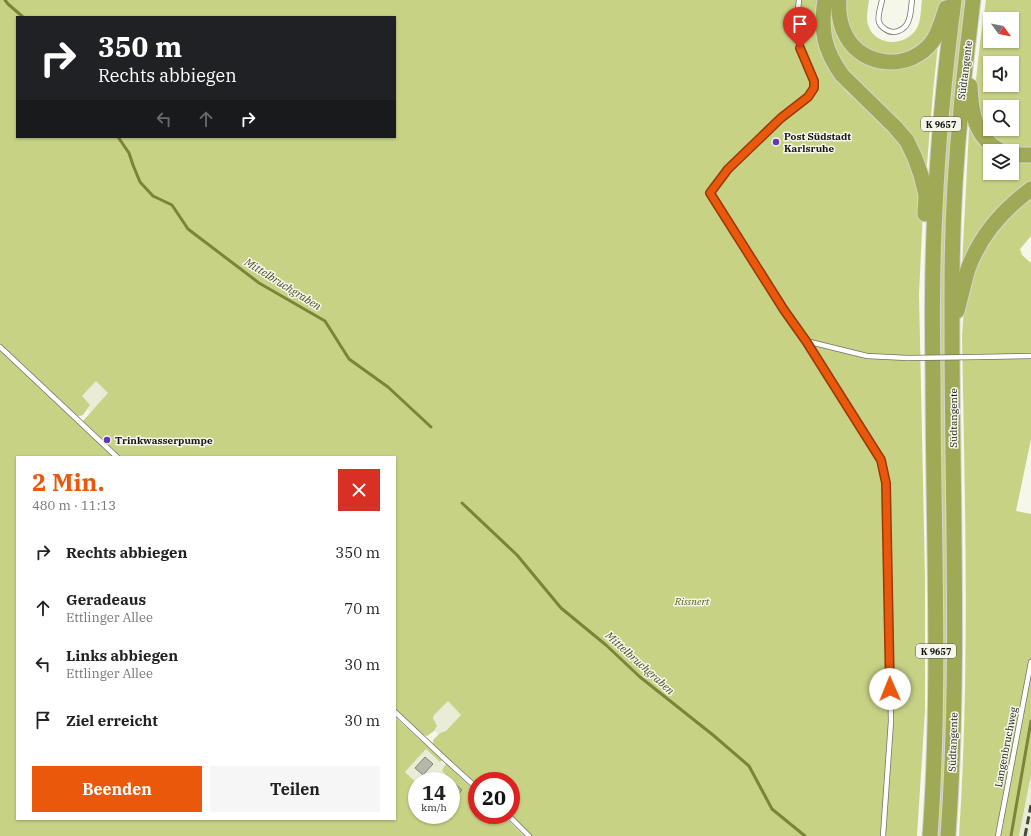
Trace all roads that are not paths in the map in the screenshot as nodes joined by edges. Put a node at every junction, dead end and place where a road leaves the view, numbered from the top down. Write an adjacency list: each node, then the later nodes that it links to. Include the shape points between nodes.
1 (799, 0): 16 (lane, via 798,40 814,81 814,88 808,97 781,118 728,169 710,193)
2 (825, 0): 14 (highway, via 825,42 835,66 895,127 907,141 915,158 922,175 926,215)
3 (839, 0): 6 (highway, via 841,24 855,48 868,57 889,62 911,58 932,42)
4 (882, 0): 5 (lane, via 878,20 888,32 902,30 908,22)
5 (912, 0)
6 (950, 0)
7 (954, 0): 14 (highway, Südtangente / K 9657, via 942,109)
8 (973, 0): 9 (highway, Südtangente / K 9657)
9 (965, 66): 10 (highway, via 976,124); 15 (highway, Südtangente / K 9657, via 954,206)
10 (991, 144)
11 (1019, 155): 12 (highway)
12 (1031, 155)
13 (1031, 189): 15 (highway, via 1006,211 989,230 978,248 968,269)
14 (934, 249): 26 (highway, Südtangente / K 9657, via 932,379 936,676)
15 (952, 329): 27 (highway, Südtangente / K 9657, via 955,603 952,789)
16 (806, 341): 18 (lane, bridge, via 867,356); 25 (lane, via 881,460 886,483 891,721)
17 (0, 347): 19 (lane)
18 (1031, 356)
19 (117, 456)
20 (1031, 662): 28 (lane, Langenbruchweg)
21 (396, 713): 22 (lane)
22 (468, 780)
23 (517, 824): 24 (lane)
24 (529, 836)
25 (883, 836)
26 (930, 836)
27 (948, 836)
28 (998, 836)

